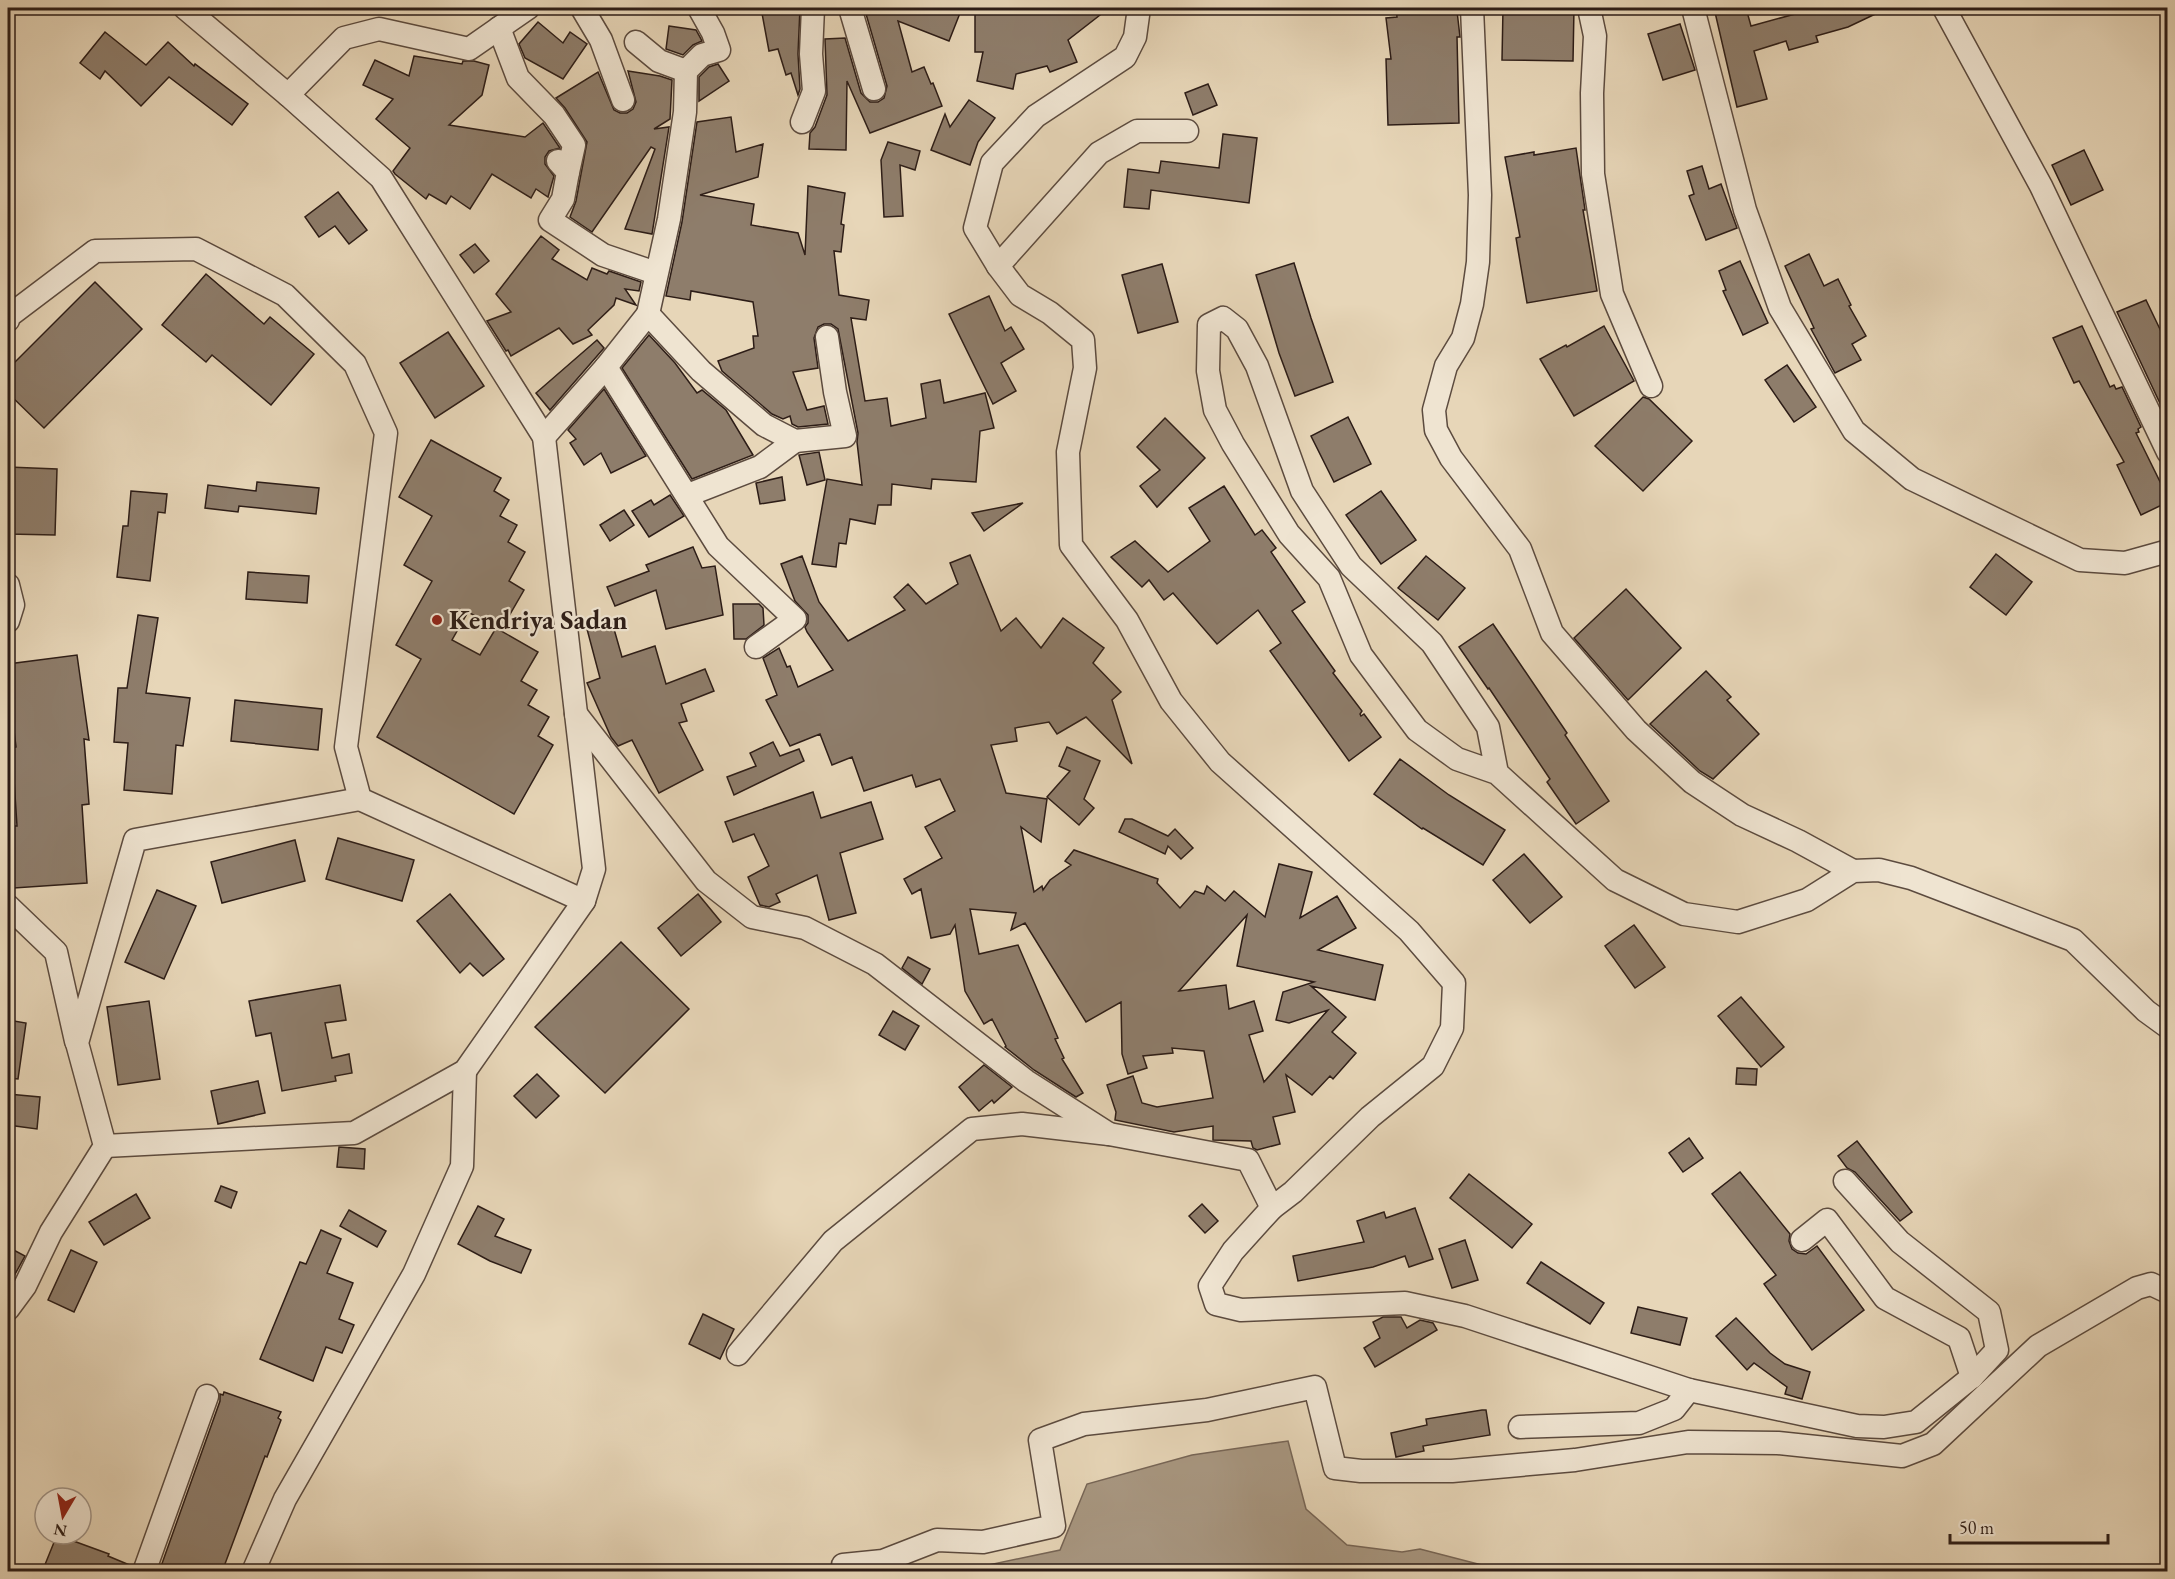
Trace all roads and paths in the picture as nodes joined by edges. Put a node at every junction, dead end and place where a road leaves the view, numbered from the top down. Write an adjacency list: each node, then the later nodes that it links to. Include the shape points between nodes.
1 (184, 8): 16 (street)
2 (528, 8): 12 (street)
3 (582, 8): 17 (street, via 601,40)
4 (699, 8): 14 (street, via 719,50 702,55)
5 (813, 8): 18 (street, via 814,91)
6 (850, 8): 15 (street)
7 (1139, 8): 20 (street, via 1135,37 1125,57 1036,117 992,163 975,228)
8 (1472, 8): 40 (street, via 1480,195 1478,262 1462,339 1446,366 1434,410 1436,430 1451,458 1520,549 1552,633 1636,730 1692,782 1742,815)
9 (1589, 8): 26 (street, via 1595,36 1593,174 1612,294)
10 (1693, 8): 31 (street, via 1745,210 1780,308 1854,431 1912,478 2080,560 2125,563)
11 (1944, 8): 29 (street, via 2041,186)
12 (499, 28): 16 (street, via 470,49 379,29 344,38); 21 (street, via 518,78 554,115 574,145 563,166 563,199 550,220 603,255)
13 (636, 42): 14 (street, via 659,61)
14 (686, 71): 21 (street, via 685,112 669,219)
15 (874, 89)
16 (288, 95): 27 (street, via 381,178)
17 (622, 100)
18 (802, 123)
19 (1187, 131): 20 (street, via 1137,131 1099,153)
20 (998, 266): 49 (street, via 1020,295 1083,340 1085,368 1068,452 1071,545 1127,620 1171,701 1220,762 1409,931 1454,983 1452,1028 1433,1066 1370,1117)
21 (656, 273): 22 (street)
22 (648, 314): 25 (street); 28 (street, via 724,392 764,425)
23 (8, 320): 39 (street, via 95,251 196,249 285,295 355,364 386,433 346,747)
24 (827, 337): 28 (street, via 845,436)
25 (606, 367): 27 (street); 30 (street)
26 (1651, 386)
27 (544, 437): 37 (street)
28 (795, 441): 30 (street, via 760,467)
29 (2168, 452)
30 (688, 495): 36 (street, via 718,546 795,619)
31 (2168, 551)
32 (1351, 566): 33 (street); 33 (street, via 1302,491 1257,366 1237,328 1223,318 1209,326 1208,371 1215,410 1289,534); 38 (street, via 1432,643 1488,728)
33 (1329, 578): 38 (street, via 1361,655 1417,730 1457,759)
34 (8, 585): 35 (street, via 13,605)
35 (8, 621)
36 (756, 647)
37 (575, 713): 41 (street, via 594,869); 46 (street, via 706,881 724,896 752,917 805,928 875,964 1026,1081)
38 (1497, 773): 40 (street, via 1615,880 1684,914 1738,922 1807,900)
39 (360, 799): 41 (street); 44 (street, via 135,840)
40 (1853, 871): 43 (street, via 1879,870 1911,878 2073,940 2146,1011)
41 (584, 901): 45 (street)
42 (8, 906): 44 (street, via 56,952)
43 (2168, 1027)
44 (77, 1043): 47 (street)
45 (465, 1071): 47 (street, via 354,1133); 60 (street, via 462,1166 414,1274 285,1498)
46 (1109, 1134): 49 (street, via 1248,1160); 53 (street, via 1022,1124 972,1129 833,1241)
47 (105, 1146): 52 (street, via 51,1232 26,1286)
48 (1845, 1181): 54 (street, via 1900,1242 1989,1311 1997,1350)
49 (1272, 1208): 55 (street, via 1233,1251 1210,1286 1216,1304 1241,1310 1405,1303 1465,1316)
50 (1802, 1240): 54 (street, via 1827,1220 1885,1298 1959,1338)
51 (2168, 1293): 58 (street, via 2151,1284 2137,1288 2038,1346 1933,1444 1902,1456 1778,1443 1688,1442 1552,1462 1452,1470 1360,1471 1335,1468 1315,1387 1207,1410 1084,1424 1040,1440 1054,1526 983,1542 937,1540 883,1561)
52 (8, 1309)
53 (738, 1354)
54 (1972, 1377): 55 (street, via 1916,1422 1884,1427 1857,1426)
55 (1689, 1390): 57 (street, via 1674,1409 1639,1423)
56 (207, 1396): 59 (street)
57 (1520, 1427)
58 (843, 1564)
59 (144, 1572)
60 (253, 1572)

